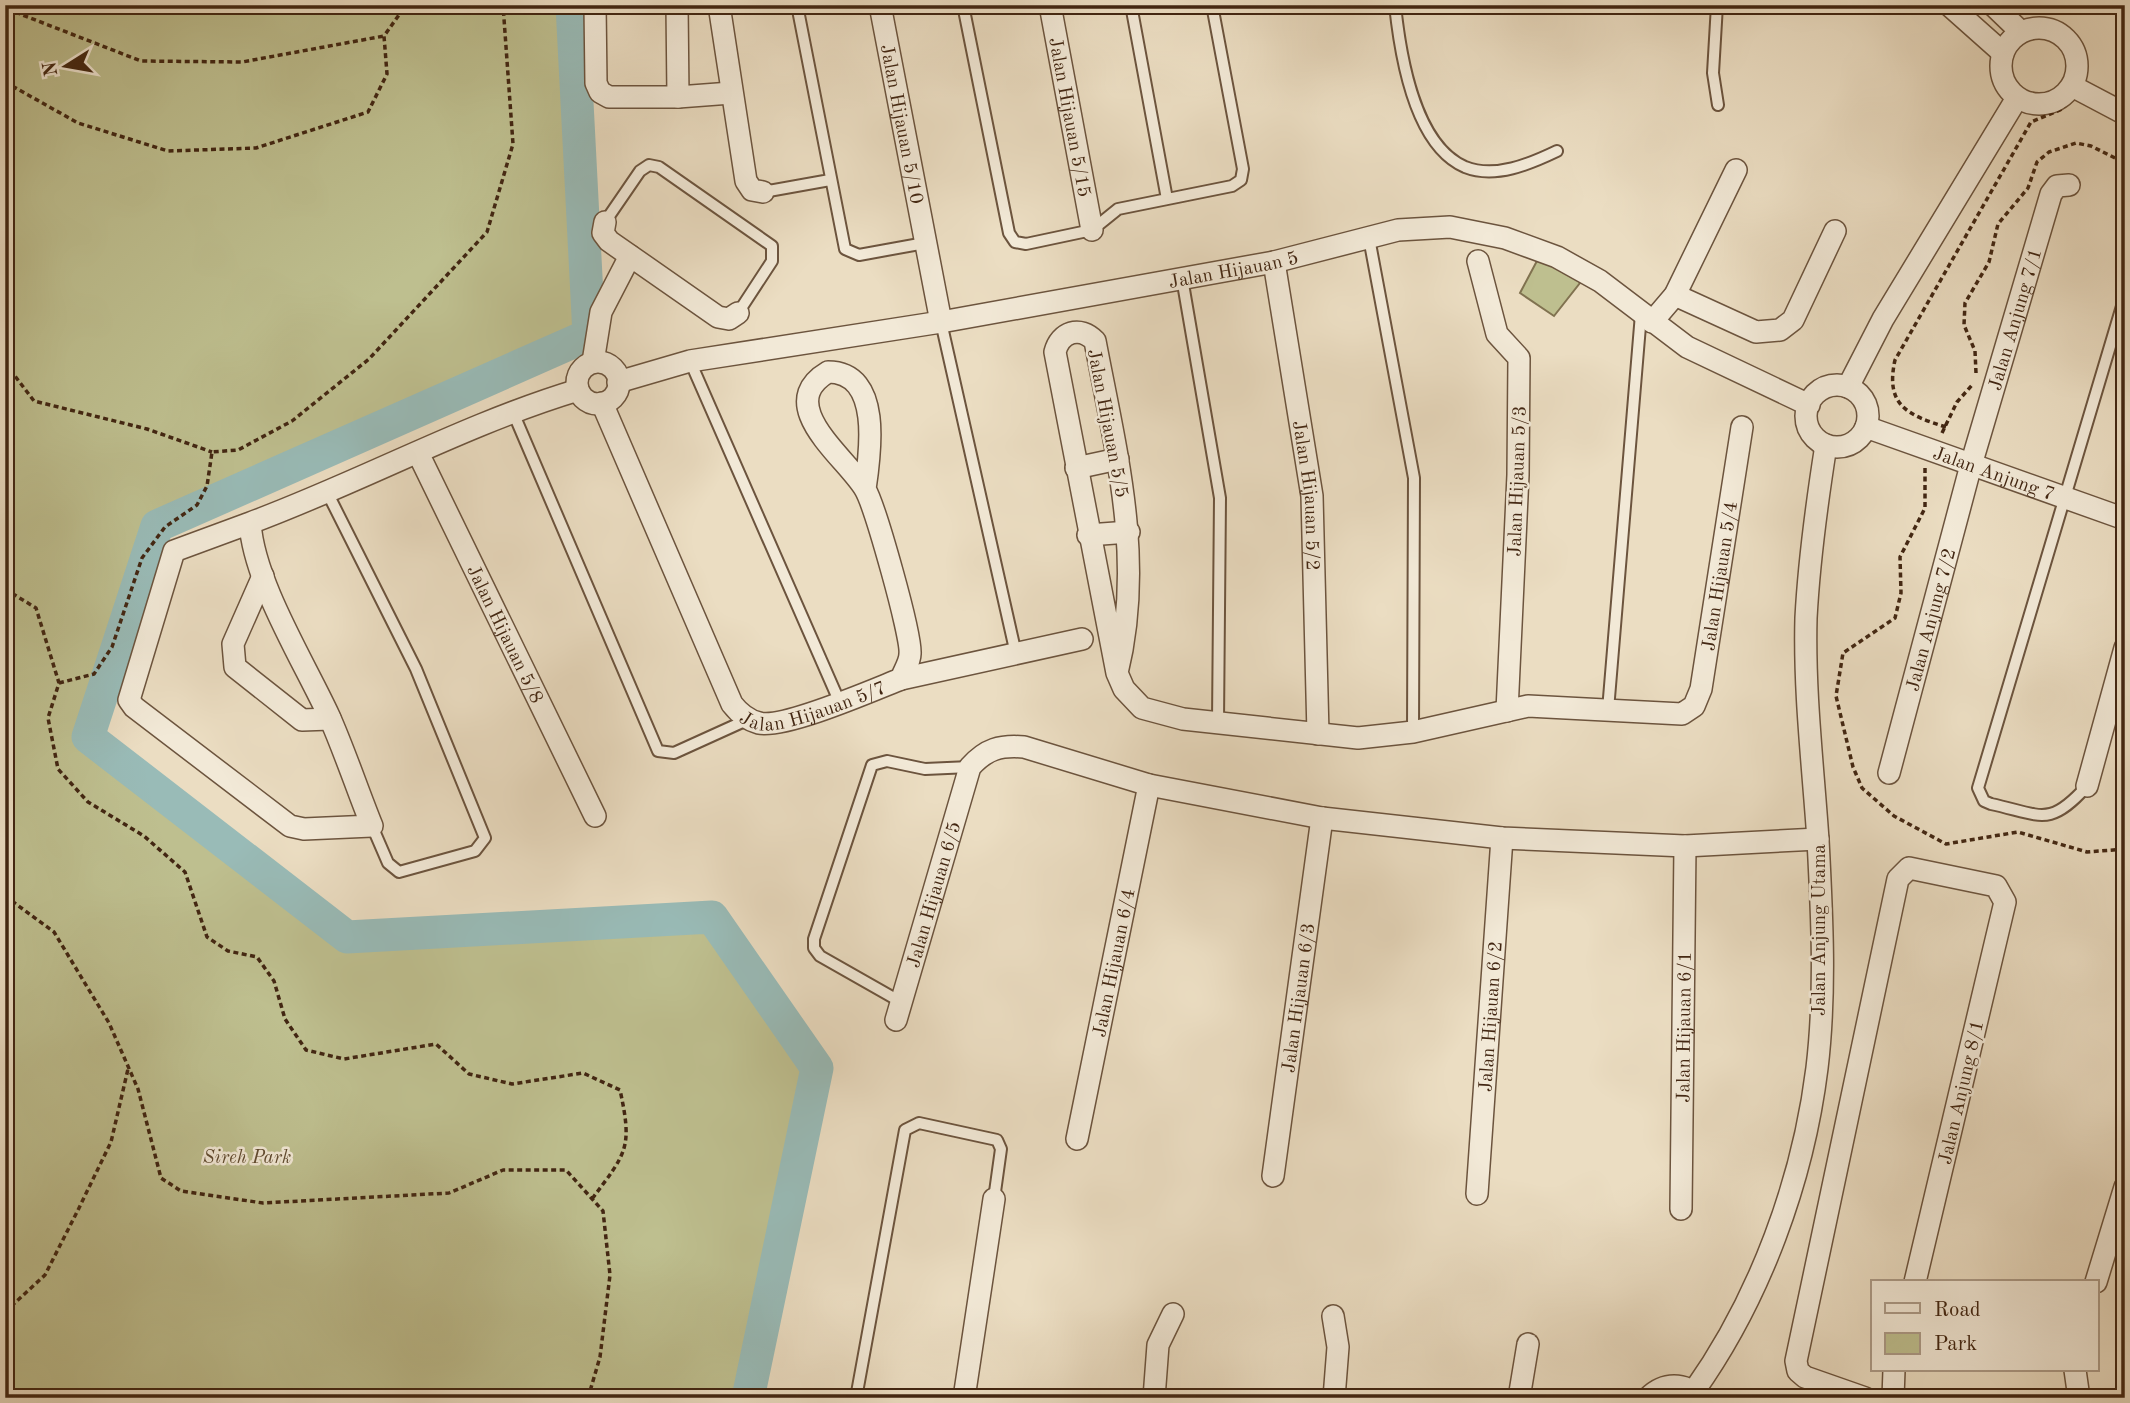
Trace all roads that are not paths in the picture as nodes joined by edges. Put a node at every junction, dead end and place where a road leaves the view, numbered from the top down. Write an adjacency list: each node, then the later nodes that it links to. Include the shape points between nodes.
1 (595, 5): 18 (street, via 600,92 609,97)
2 (677, 5): 18 (street)
3 (719, 5): 17 (street)
4 (797, 5): 24 (lane)
5 (880, 5): 32 (street, Jalan Hijauan 5/10)
6 (964, 5): 29 (lane, via 1011,238 1026,244)
7 (1050, 5): 29 (street, Jalan Hijauan 5/15)
8 (1131, 5): 27 (lane)
9 (1212, 5): 27 (lane, via 1243,175 1232,186)
10 (1395, 5): 22 (lane, via 1408,82 1426,127 1442,149 1464,166 1487,171 1526,166)
11 (1717, 5): 20 (lane, via 1713,73)
12 (1949, 5): 15 (street)
13 (1993, 5): 14 (street)
14 (2021, 32): 15 (street); 16 (street, via 2049,29 2071,45 2077,58)
15 (2003, 52): 19 (street, via 2002,78)
16 (2076, 88): 19 (street, via 2041,105); 21 (street)
17 (731, 93): 18 (street); 26 (street, via 746,181 752,190)
18 (678, 97)
19 (2017, 98): 45 (street, via 1883,319)
20 (1718, 105)
21 (2125, 114)
22 (1557, 151)
23 (1736, 170): 37 (street)
24 (830, 180): 26 (lane); 32 (lane, via 843,244 849,253)
25 (2068, 185): 55 (street, Jalan Anjung 7/1, via 2057,186 2051,194)
26 (763, 192)
27 (1167, 198): 29 (lane, via 1115,210)
28 (605, 222): 33 (street, via 605,238); 39 (lane, via 643,167 654,165 670,174 772,246 772,261)
29 (1092, 230)
30 (1835, 231): 37 (street, via 1793,320 1780,330 1756,332)
31 (1369, 237): 35 (street, Jalan Hijauan 5); 40 (street, Jalan Hijauan 5, via 1450,227 1506,238 1557,257 1600,281); 77 (lane, via 1414,478)
32 (925, 243): 41 (street, Jalan Hijauan 5/10)
33 (630, 256): 39 (street, via 718,317 729,319); 43 (street, via 601,312)
34 (1478, 261): 72 (street, Jalan Hijauan 5/3, via 1497,334 1519,358)
35 (1274, 262): 36 (street, Jalan Hijauan 5); 78 (street, Jalan Hijauan 5/2, via 1312,496)
36 (1182, 278): 41 (street, Jalan Hijauan 5); 76 (lane, via 1220,498)
37 (1675, 295): 40 (street)
38 (2125, 296): 59 (lane)
39 (738, 313)
40 (1647, 318): 48 (street, Jalan Hijauan 5, via 1687,347); 71 (lane)
41 (941, 321): 42 (street, Jalan Hijauan 5); 67 (lane)
42 (690, 361): 44 (street, Jalan Hijauan 5); 70 (lane)
43 (593, 362): 44 (street, via 607,364); 46 (street, via 578,376)
44 (618, 382): 47 (street, via 614,396)
45 (1849, 387): 48 (street, via 1825,388); 51 (street, via 1866,403)
46 (578, 390): 47 (street, via 588,401); 49 (street)
47 (602, 403): 75 (street, Jalan Hijauan 5/7, via 732,704)
48 (1809, 405): 52 (street, via 1809,429)
49 (512, 410): 53 (street); 75 (lane, via 658,751 674,753)
50 (1742, 427): 73 (street, Jalan Hijauan 5/4, via 1701,688 1694,706)
51 (1866, 427): 52 (street, via 1850,444); 55 (street, Jalan Anjung 7, via 1933,448)
52 (1826, 445): 87 (street, Jalan Anjung Utama, via 1806,619)
53 (418, 453): 58 (street); 83 (street, Jalan Hijauan 5/8)
54 (1118, 459): 56 (street); 56 (street, Jalan Hijauan 5/5, via 1095,341 1074,331 1060,340 1055,352); 62 (street, Jalan Hijauan 5/5)
55 (1971, 466): 59 (street, Jalan Anjung 7); 80 (street, Jalan Anjung 7/2)
56 (1076, 468): 63 (street, Jalan Hijauan 5/5)
57 (865, 489): 57 (street, Jalan Hijauan 5/7, via 832,452 809,409 811,385 828,372 849,376 858,384 867,412 872,439); 69 (street, Jalan Hijauan 5/7, via 910,641)
58 (328, 494): 61 (street); 85 (lane, via 416,669 485,838 475,851 399,872 388,863)
59 (2063, 497): 60 (street, Jalan Anjung 7); 82 (lane, via 1978,788 1984,801 1991,804 2056,815)
60 (2125, 519)
61 (250, 523): 64 (street); 85 (street, via 174,551 130,700 290,826)
62 (1129, 532): 63 (street); 68 (street, Jalan Hijauan 5/5, via 1128,629)
63 (1088, 535): 68 (street, Jalan Hijauan 5/5)
64 (262, 576): 74 (street); 74 (street, via 233,644 235,667 302,720)
65 (1082, 639): 67 (street)
66 (2125, 648): 82 (street)
67 (1016, 654): 69 (street)
68 (1117, 673): 76 (street, Jalan Hijauan 5/5, via 1124,689 1142,708)
69 (901, 679): 70 (street, Jalan Hijauan 5/7)
70 (840, 702): 75 (street, Jalan Hijauan 5/7, via 773,723)
71 (1608, 710): 72 (street, Jalan Hijauan 5/5, via 1528,706); 73 (street, Jalan Hijauan 5/5)
72 (1507, 711): 77 (street, Jalan Hijauan 5/5)
73 (1682, 714)
74 (330, 719): 85 (street)
75 (749, 719)
76 (1218, 722): 78 (street, Jalan Hijauan 5/5)
77 (1413, 732): 78 (street, Jalan Hijauan 5/5, via 1358,738)
78 (1318, 734)
79 (970, 767): 81 (street, via 983,753 1006,746 1024,747); 89 (street, Jalan Hijauan 6/5); 89 (lane, via 925,769 887,761 872,765 814,939 820,956)
80 (1889, 773)
81 (1149, 785): 84 (street); 90 (street, Jalan Hijauan 6/4)
82 (2087, 786)
83 (595, 816)
84 (1322, 818): 86 (street); 91 (street, Jalan Hijauan 6/3)
85 (372, 826)
86 (1502, 838): 88 (street); 93 (street, Jalan Hijauan 6/2)
87 (1818, 839): 88 (street); 103 (street, Jalan Anjung Utama, via 1822,935 1817,1067 1801,1153 1762,1269)
88 (1685, 846): 95 (street, Jalan Hijauan 6/1)
89 (899, 1011)
90 (1077, 1139)
91 (1273, 1176)
92 (2125, 1187): 97 (street)
93 (1478, 1195)
94 (994, 1199): 104 (lane, via 1001,1149 997,1140 919,1123 905,1130); 105 (street)
95 (1681, 1209)
96 (1915, 1280): 110 (street, Jalan Anjung 8/1, via 2005,902 1996,886 1909,868 1898,879 1796,1366 1805,1377)
97 (2097, 1280)
98 (1173, 1314): 106 (street, via 1158,1345)
99 (1333, 1316): 107 (street, via 1338,1347)
100 (1528, 1344): 108 (street)
101 (1894, 1372): 111 (street)
102 (2075, 1372): 112 (street)
103 (1697, 1394): 109 (street, via 1675,1385)
104 (856, 1398)
105 (964, 1398)
106 (1154, 1398)
107 (1334, 1398)
108 (1519, 1398)
109 (1648, 1398)
110 (1865, 1398)
111 (1893, 1398)
112 (2079, 1398)

